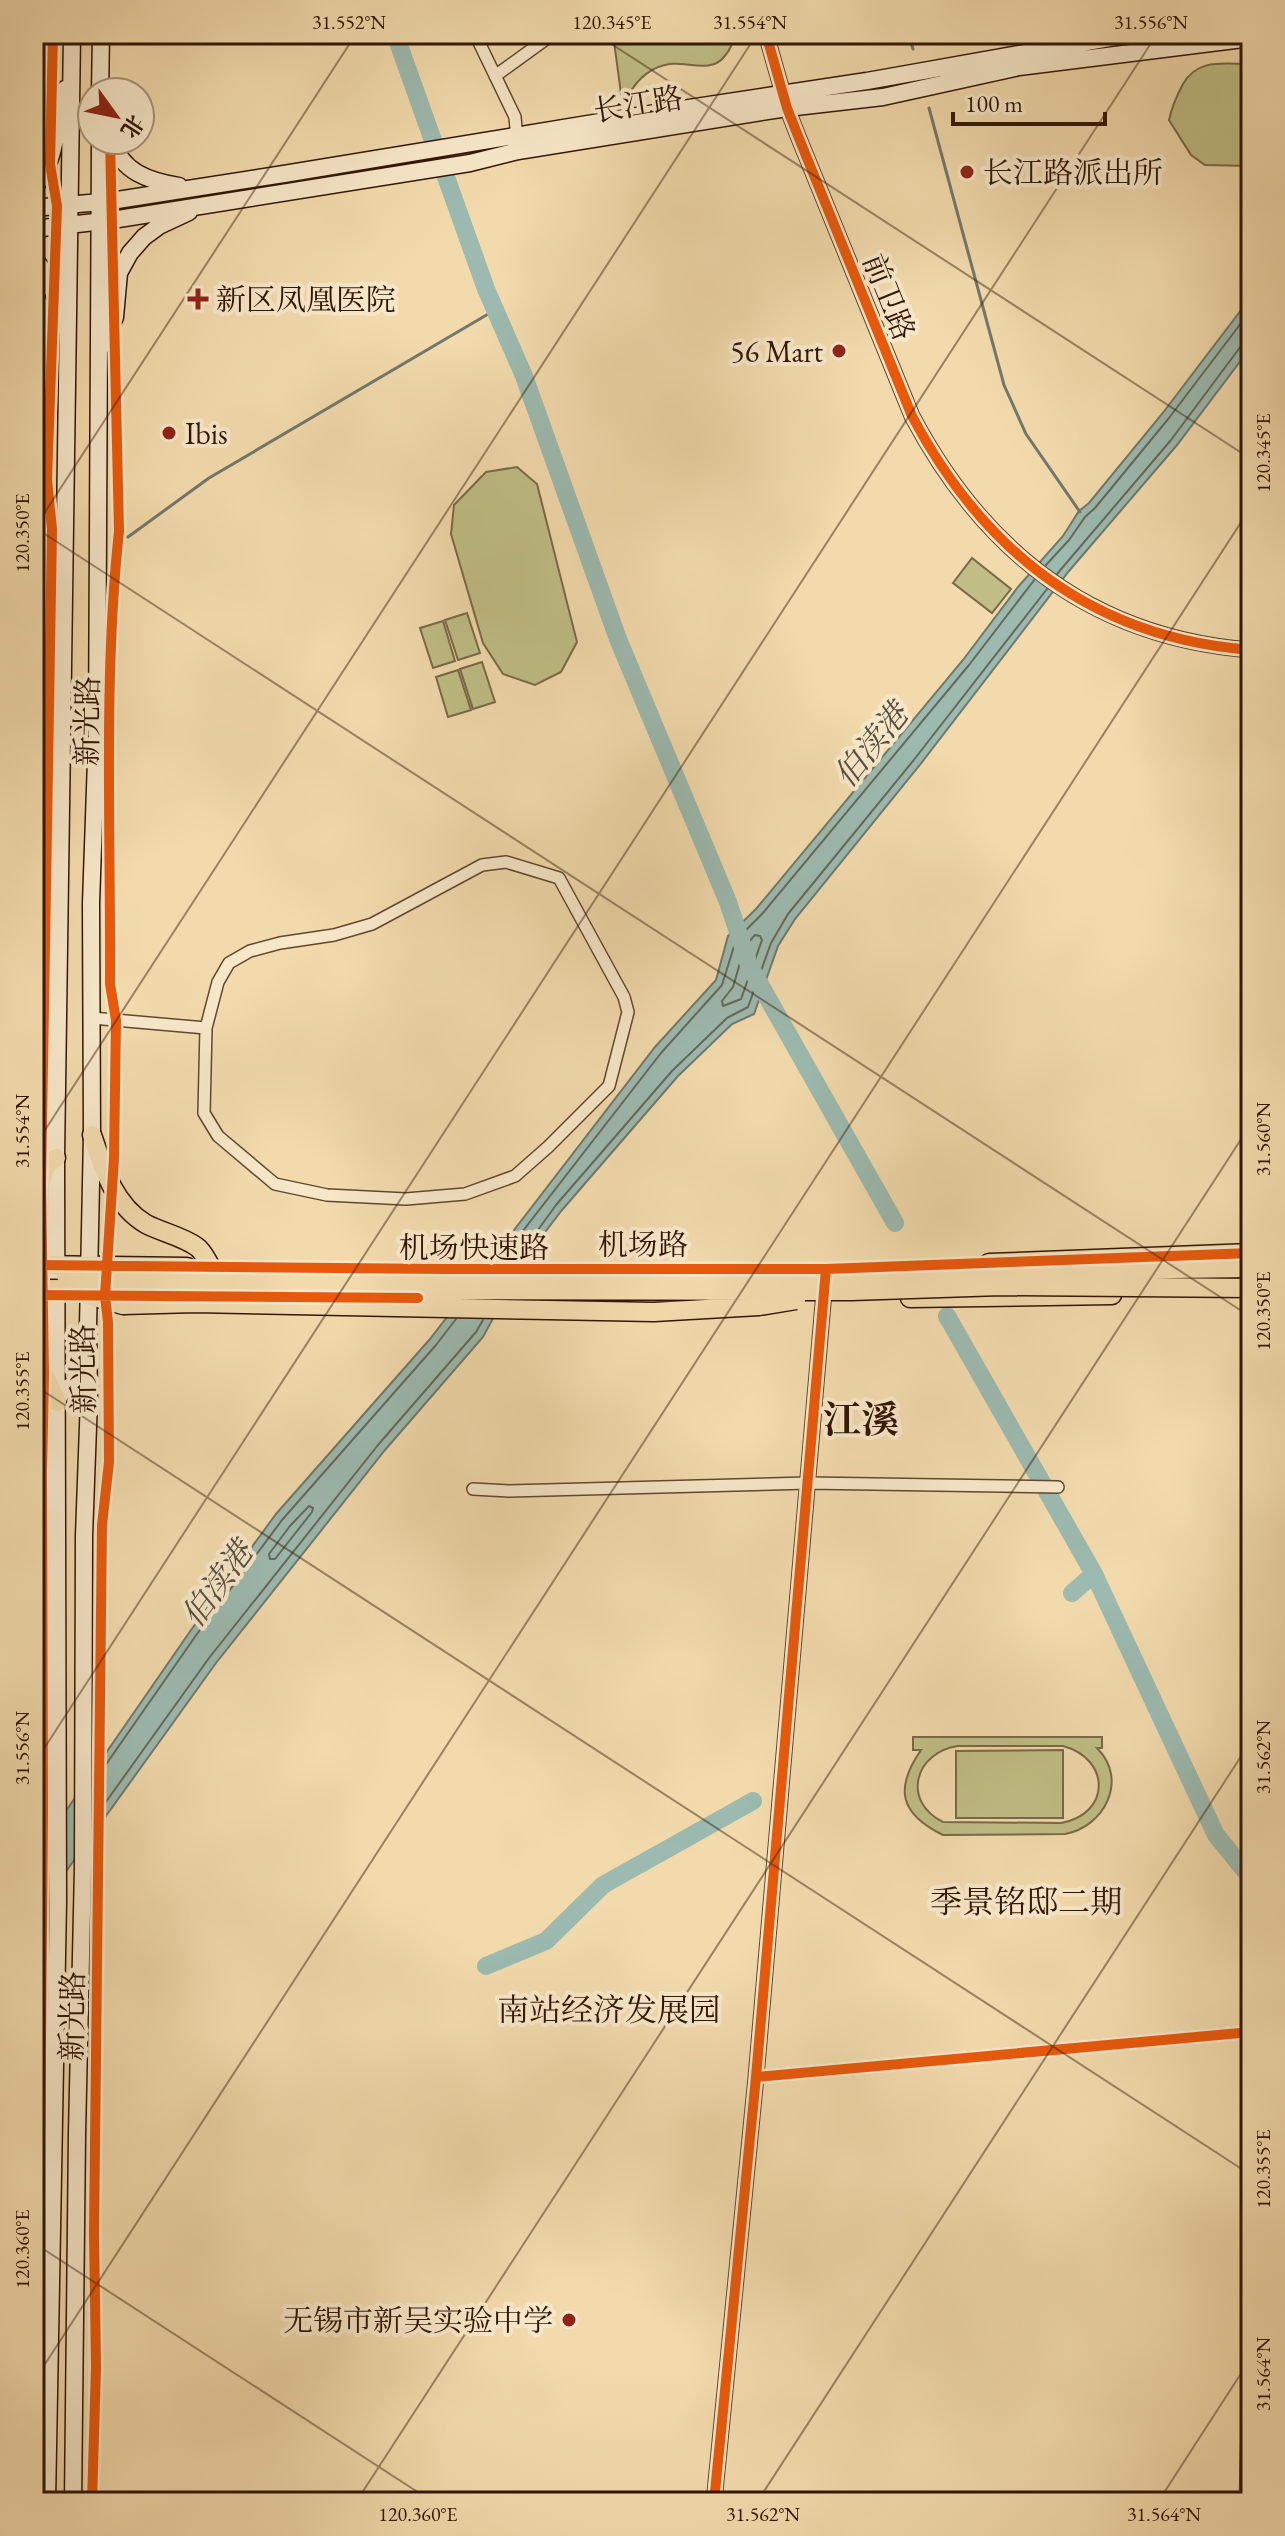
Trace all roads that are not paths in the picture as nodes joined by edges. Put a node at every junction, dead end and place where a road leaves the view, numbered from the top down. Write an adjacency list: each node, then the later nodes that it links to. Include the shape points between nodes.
1 (72, 34): 10 (main road, 新光路)
2 (101, 34): 11 (main road)
3 (475, 34): 12 (street)
4 (553, 34): 12 (street)
5 (766, 34): 13 (street, 前卫路)
6 (1132, 34): 7 (main road, 长江路)
7 (1100, 36): 9 (street); 13 (main road, 长江路)
8 (1251, 38): 9 (main road, 长江路)
9 (1103, 56): 13 (main road, 长江路, via 1019,67 883,97)
10 (71, 69): 18 (main road, via 50,164); 20 (main road, 新光路)
11 (100, 76)
12 (495, 76): 14 (street, via 515,117)
13 (785, 101): 14 (main road, 长江路); 29 (street, 前卫路, via 912,416 931,452 982,521 1045,578 1106,614 1162,635)
14 (518, 143): 17 (main road, 长江路, via 464,143); 21 (main road, 长江路, via 470,163)
15 (100, 156): 19 (main road, 新光路)
16 (118, 156): 17 (main road, via 145,178)
17 (197, 187): 19 (main road, 长江路)
18 (34, 188)
19 (100, 202): 20 (main road, 长江路); 23 (main road, 新光路)
20 (71, 205): 22 (main road, 长江路); 24 (main road, 新光路)
21 (202, 205): 23 (main road, 长江路); 28 (main road, via 159,226 130,253 119,273 115,317)
22 (34, 208)
23 (100, 222): 24 (main road, 长江路); 28 (main road, 新光路)
24 (71, 226): 25 (main road, 长江路); 27 (main road, 新光路)
25 (34, 229)
26 (34, 259): 27 (main road, via 54,290)
27 (68, 339): 31 (main road, 新光路)
28 (98, 352): 32 (main road, 新光路)
29 (1251, 650)
30 (34, 718): 31 (street)
31 (64, 718): 32 (street); 36 (main road, 新光路)
32 (97, 718): 33 (main road, 新光路)
33 (92, 1018): 34 (street); 35 (main road, 新光路)
34 (206, 1028): 34 (street, via 204,1113 218,1136 275,1184 327,1195 406,1199 465,1194 515,1176 609,1086 628,1012 559,878 506,862 482,865 372,924 250,951 229,963 218,982)
35 (92, 1135): 41 (main road, 新光路); 42 (main road, via 103,1169 129,1210 198,1247)
36 (56, 1158): 37 (main road, via 47,1165); 40 (main road, 新光路)
37 (34, 1201)
38 (1251, 1253): 44 (main road, 机场路)
39 (34, 1265): 40 (main road, 机场路)
40 (57, 1265): 41 (main road, 机场路); 50 (main road, 新光路)
41 (89, 1265): 42 (main road, 机场路); 51 (main road, 新光路)
42 (211, 1267): 44 (main road, 机场路, bridge)
43 (1251, 1268): 45 (main road, 机场快速路, bridge)
44 (826, 1269): 52 (street)
45 (34, 1276)
46 (34, 1289): 47 (main road, 机场快速路, bridge)
47 (851, 1291): 48 (main road, 机场快速路, bridge, via 1001,1286); 51 (main road, bridge, via 759,1306 654,1312 123,1305)
48 (1251, 1291): 52 (main road)
49 (34, 1295): 50 (main road)
50 (58, 1295): 51 (main road); 55 (main road, 新光路)
51 (88, 1295): 52 (main road, via 748,1303); 54 (main road, 新光路)
52 (824, 1298): 56 (street)
53 (34, 1354): 55 (main road)
54 (89, 1399): 55 (main road, via 71,1386); 64 (main road, 新光路)
55 (57, 1402): 62 (main road, 新光路, via 58,1901)
56 (808, 1483): 57 (street); 58 (street); 60 (street)
57 (1058, 1487)
58 (473, 1489)
59 (1251, 2032): 60 (street)
60 (756, 2077): 65 (street)
61 (1251, 2325): 66 (street)
62 (41, 2434): 63 (main road, 新光路)
63 (47, 2502)
64 (73, 2502)
65 (714, 2502)
66 (1247, 2502)

